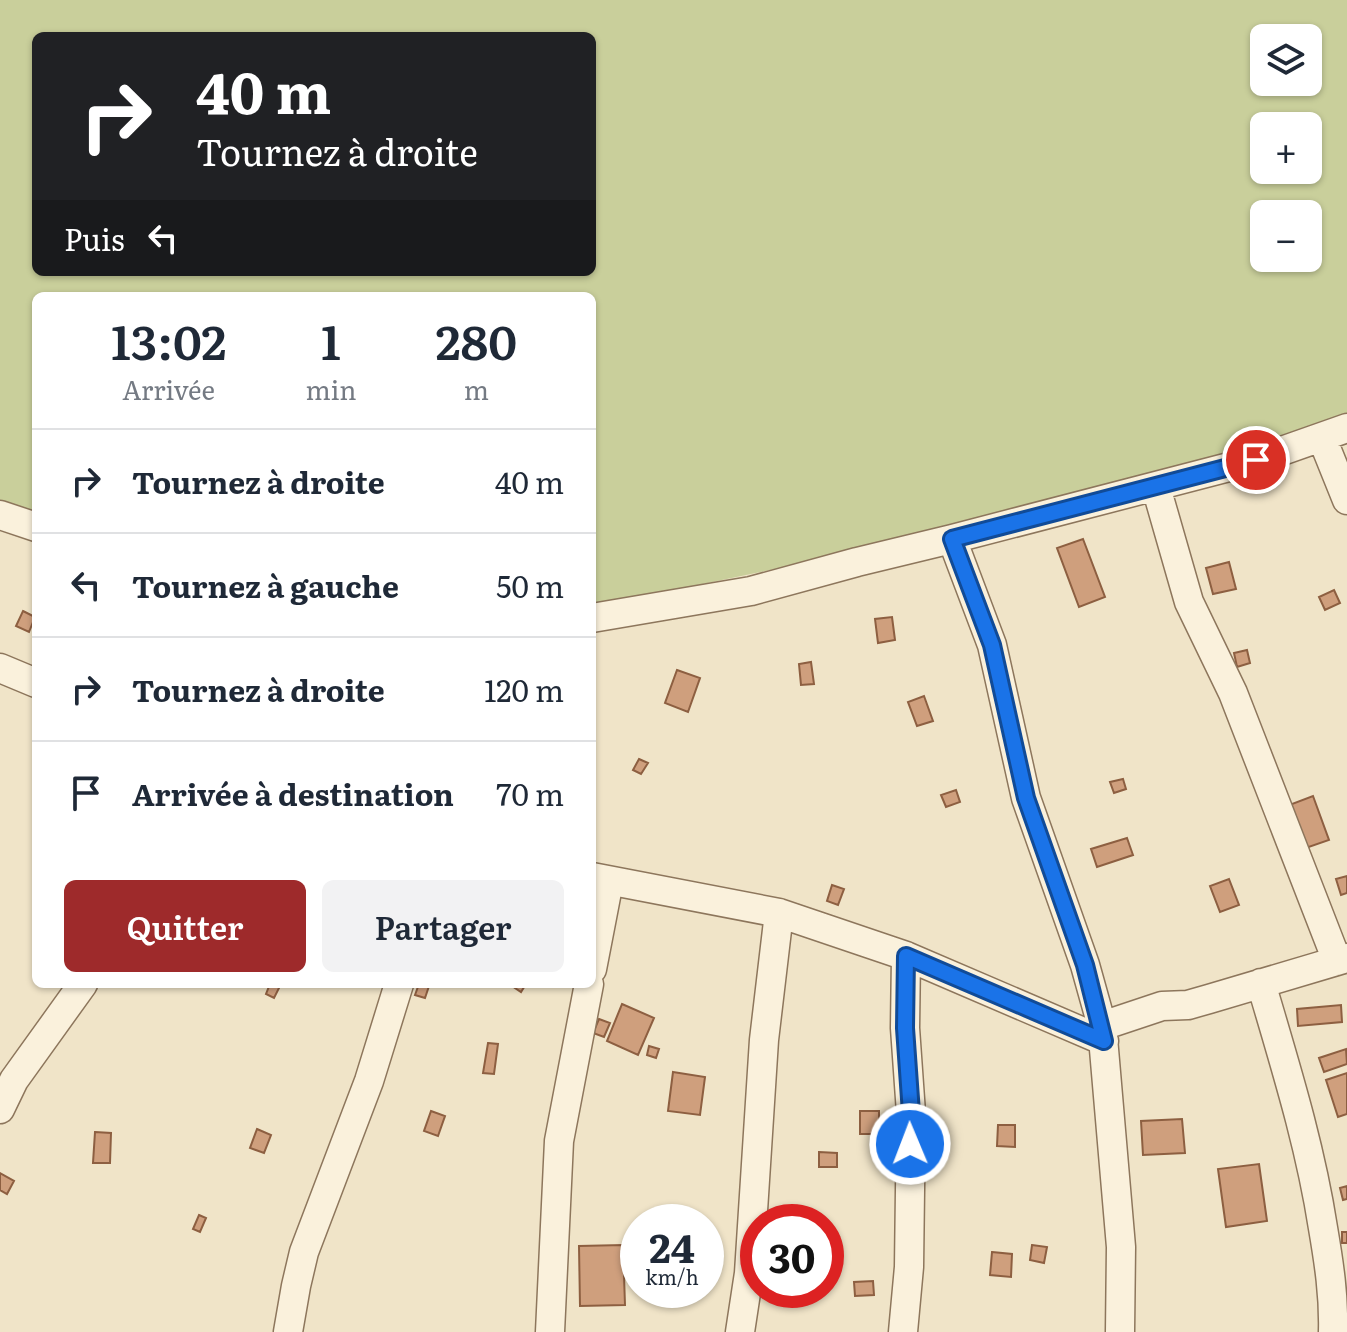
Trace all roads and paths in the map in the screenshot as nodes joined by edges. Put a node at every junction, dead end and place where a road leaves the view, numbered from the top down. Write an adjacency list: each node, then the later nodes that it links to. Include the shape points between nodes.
1 (1334, 433): 2 (street); 3 (street)
2 (1156, 487): 6 (street); 14 (street, via 1189,602 1233,693)
3 (1347, 500)
4 (0, 515): 5 (street)
5 (32, 526)
6 (952, 539): 7 (street, via 751,591); 19 (street, via 992,645 1026,798 1085,965)
7 (596, 617)
8 (0, 668): 9 (street)
9 (32, 681)
10 (600, 879): 11 (street); 12 (street)
11 (779, 913): 13 (street); 23 (street)
12 (596, 924)
13 (906, 956): 19 (street); 24 (street, via 911,1113)
14 (1342, 959): 15 (street)
15 (1261, 983): 19 (street, via 1188,1005 1162,1006); 26 (street, via 1316,1180 1333,1291)
16 (80, 988): 20 (street, via 14,1080)
17 (398, 988): 21 (street, via 369,1081 304,1252)
18 (588, 988): 22 (street, via 559,1141)
19 (1103, 1034): 25 (street, via 1121,1247)
20 (0, 1109)
21 (288, 1332)
22 (550, 1332)
23 (740, 1332)
24 (903, 1332)
25 (1120, 1332)
26 (1333, 1332)

